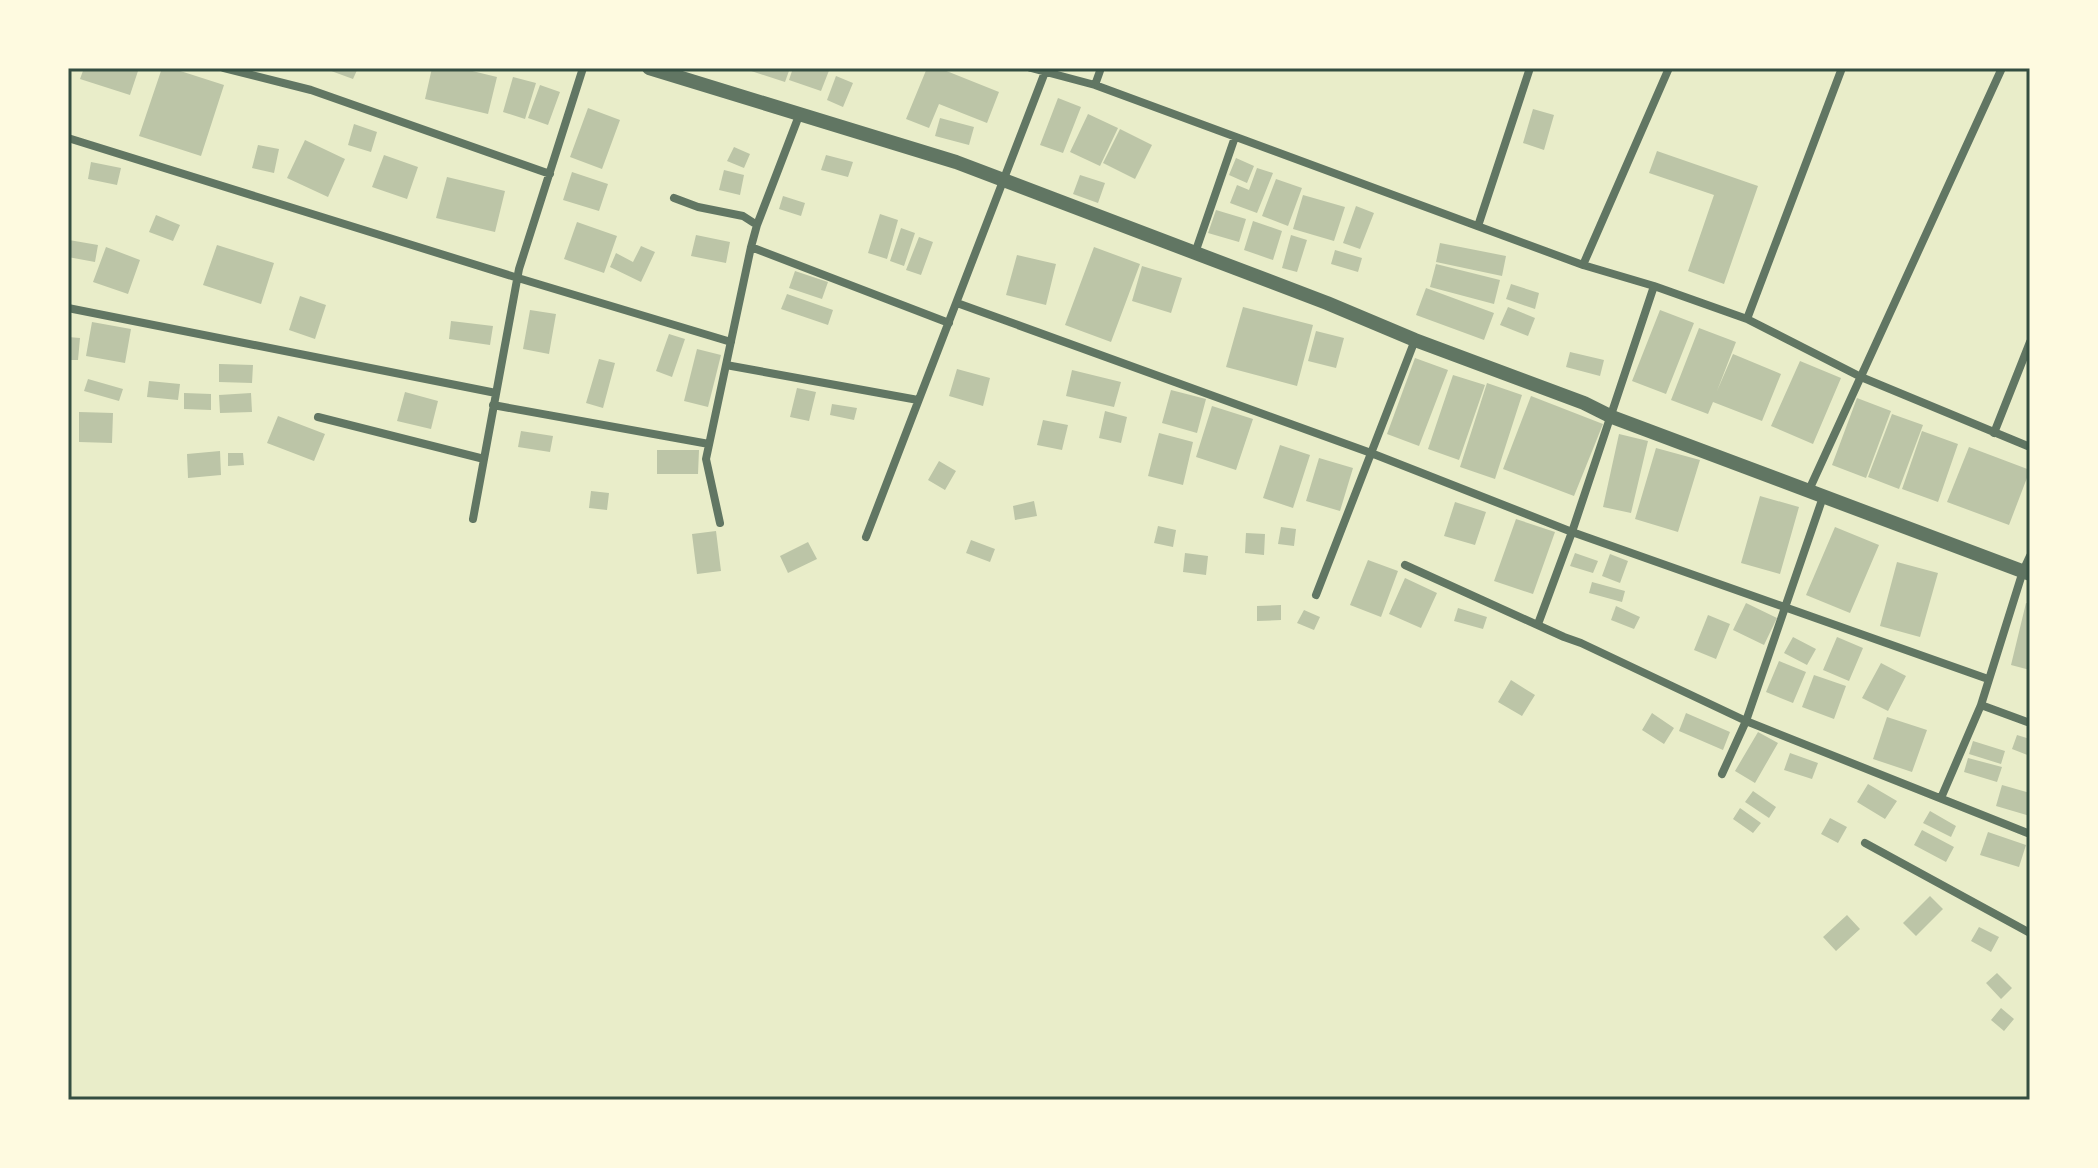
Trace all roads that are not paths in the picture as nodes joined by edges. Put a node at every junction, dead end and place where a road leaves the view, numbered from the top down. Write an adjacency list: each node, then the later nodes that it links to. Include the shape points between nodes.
1 (224, 68): 15 (street, via 311,90)
2 (583, 68): 15 (street)
3 (649, 68): 12 (street)
4 (1031, 68): 10 (street)
5 (1101, 68): 11 (street)
6 (1530, 68): 19 (street)
7 (1669, 68): 22 (street)
8 (1842, 68): 27 (street)
9 (2002, 68): 33 (street)
10 (1045, 72): 11 (street); 16 (street)
11 (1095, 85): 13 (street)
12 (800, 113): 16 (street); 18 (street)
13 (1235, 137): 19 (street); 21 (street)
14 (68, 138): 23 (street)
15 (550, 174): 23 (street)
16 (1003, 179): 21 (street); 25 (street)
17 (674, 198): 18 (street, via 743,216)
18 (757, 225): 20 (street)
19 (1478, 226): 22 (street)
20 (751, 247): 28 (street); 30 (street)
21 (1195, 253): 29 (street)
22 (1583, 265): 24 (street)
23 (518, 278): 30 (street); 34 (street)
24 (1654, 286): 27 (street); 38 (street)
25 (957, 303): 28 (street); 42 (street)
26 (68, 308): 34 (street)
27 (1747, 319): 33 (street)
28 (949, 323): 35 (street)
29 (1415, 340): 38 (street); 42 (street)
30 (731, 342): 32 (street)
31 (2030, 342): 39 (street)
32 (726, 365): 35 (street); 40 (street)
33 (1861, 377): 39 (street); 44 (street)
34 (496, 393): 36 (street)
35 (918, 400): 49 (street)
36 (493, 405): 40 (street); 43 (street)
37 (318, 417): 43 (street)
38 (1612, 417): 44 (street); 48 (street)
39 (1994, 433): 41 (street)
40 (709, 444): 47 (street, via 706,464)
41 (2030, 447)
42 (1371, 453): 48 (street); 53 (street)
43 (484, 459): 46 (street)
44 (1809, 490): 45 (street)
45 (1823, 497): 52 (street); 54 (street)
46 (473, 519)
47 (720, 523)
48 (1572, 532): 54 (street); 55 (street)
49 (866, 537)
50 (2030, 556): 52 (street)
51 (1405, 565): 55 (street)
52 (2026, 573): 56 (street)
53 (1316, 595)
54 (1786, 608): 56 (street); 58 (street)
55 (1538, 624): 58 (street)
56 (1988, 679): 57 (street)
57 (1981, 705): 59 (street); 61 (street)
58 (1746, 721): 60 (street); 61 (street)
59 (2030, 723)
60 (1722, 774)
61 (1941, 798): 62 (street)
62 (2030, 834)
63 (1865, 843): 64 (street)
64 (2030, 933)

